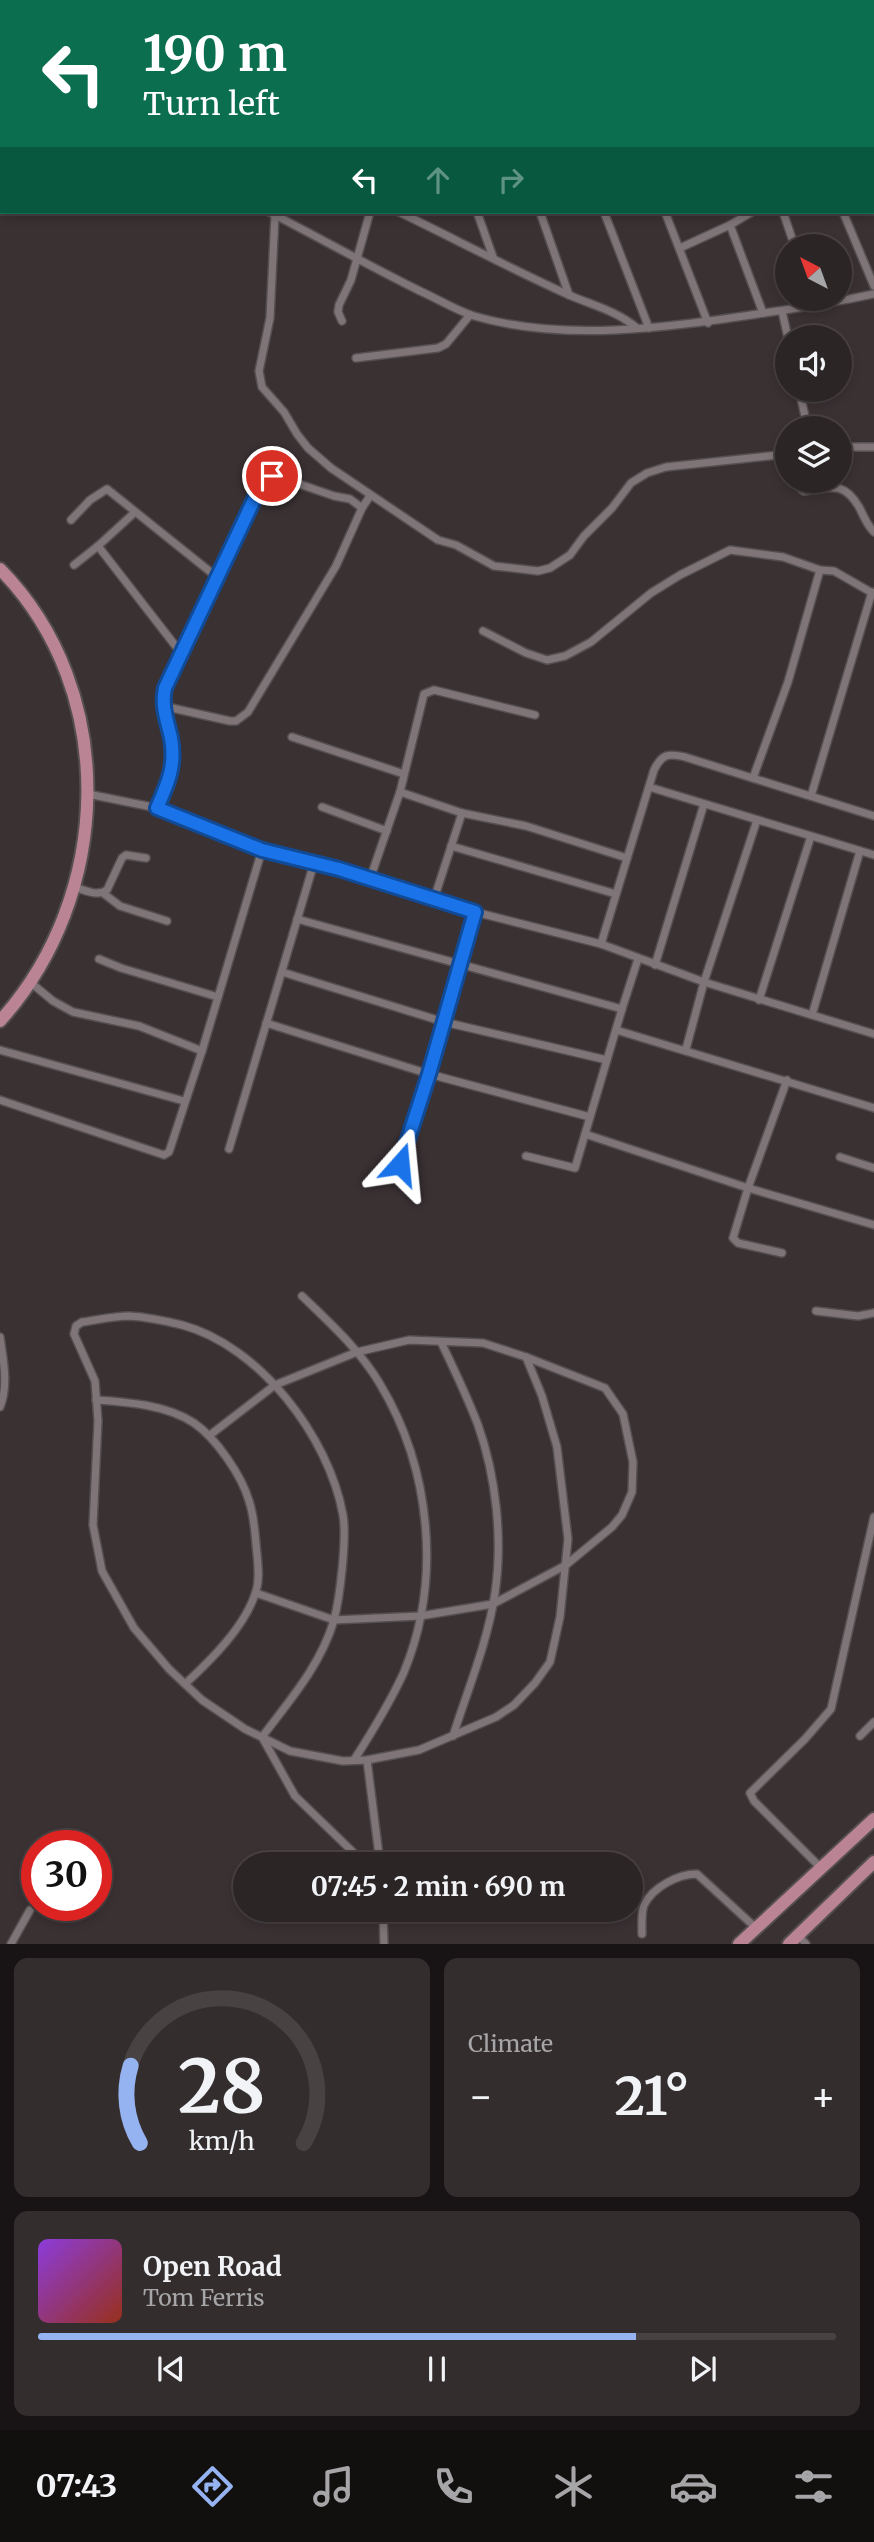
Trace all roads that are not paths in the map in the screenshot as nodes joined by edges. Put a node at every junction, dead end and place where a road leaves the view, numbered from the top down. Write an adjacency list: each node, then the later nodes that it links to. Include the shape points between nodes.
1 (272, 214): 33 (street, via 270,318 259,371 262,387 308,448)
2 (274, 214): 16 (street)
3 (369, 214): 16 (street)
4 (402, 214): 15 (street)
5 (478, 214): 15 (street)
6 (541, 214): 19 (street)
7 (605, 214): 27 (street)
8 (666, 214): 14 (street)
9 (749, 214): 12 (street)
10 (784, 214): 13 (street)
11 (844, 214): 17 (street)
12 (730, 225): 14 (street); 22 (street)
13 (791, 234)
14 (680, 248): 25 (street)
15 (493, 257): 19 (street)
16 (357, 258): 23 (street); 24 (street, via 339,305)
17 (874, 286)
18 (874, 294): 20 (street)
19 (569, 295): 26 (street, via 620,315)
20 (852, 297)
21 (775, 312): 22 (street)
22 (764, 313): 25 (street)
23 (470, 315): 26 (street, via 538,330); 28 (street, via 438,348)
24 (342, 321)
25 (708, 323): 27 (street)
26 (637, 328): 27 (street)
27 (649, 328)
28 (356, 358)
29 (852, 447): 30 (street)
30 (874, 447)
31 (775, 455): 33 (street, via 647,473 624,491 564,561 538,571 494,566 438,540)
32 (849, 493): 37 (street)
33 (370, 496): 34 (street)
34 (362, 508): 42 (street, via 350,499 269,477 260,487); 46 (street, via 336,566 248,712 230,721)
35 (134, 513): 36 (street, via 105,489); 38 (street); 42 (street)
36 (71, 520)
37 (874, 532)
38 (98, 546): 39 (street); 45 (street)
39 (75, 565)
40 (0, 569): 53 (main road, via 36,612 60,657 79,713 88,760)
41 (820, 570): 43 (street, via 834,571); 44 (street, via 783,557 730,550 651,593 591,642 547,660); 50 (street, via 788,682)
42 (218, 578): 45 (street)
43 (873, 593): 54 (street)
44 (483, 631)
45 (181, 653): 46 (street, via 165,688)
46 (163, 706): 57 (street, via 172,768)
47 (535, 715): 49 (street, via 429,691)
48 (292, 737): 49 (street)
49 (404, 774): 52 (street)
50 (753, 778): 51 (street, via 670,753 659,760); 54 (street)
51 (649, 787): 55 (street); 68 (street)
52 (400, 792): 58 (street); 61 (street)
53 (88, 794): 57 (street); 71 (main road)
54 (811, 796): 59 (street)
55 (704, 804): 60 (street); 81 (street)
56 (322, 807): 61 (street)
57 (157, 808): 64 (street)
58 (462, 813): 63 (street); 68 (street, via 526,826)
59 (874, 816)
60 (757, 820): 62 (street); 85 (street)
61 (387, 831): 70 (street)
62 (811, 836): 65 (street); 87 (street)
63 (451, 846): 73 (street); 74 (street)
64 (262, 850): 69 (street); 86 (street)
65 (860, 851): 66 (street); 89 (street)
66 (874, 855)
67 (146, 858): 72 (street, via 122,858)
68 (627, 858): 73 (street)
69 (314, 863): 70 (street); 76 (street)
70 (370, 879): 74 (street)
71 (74, 887): 72 (street); 84 (main road, via 62,922)
72 (103, 893): 77 (street, via 120,906)
73 (616, 894): 78 (street)
74 (434, 899): 75 (street)
75 (475, 912): 78 (street); 82 (street)
76 (297, 919): 82 (street); 83 (street)
77 (167, 921)
78 (601, 944): 79 (street)
79 (638, 958): 81 (street); 88 (street)
80 (99, 959): 86 (street)
81 (655, 965): 85 (street)
82 (461, 966): 88 (street); 92 (street)
83 (282, 972): 91 (street); 92 (street)
84 (30, 982): 90 (main road); 97 (street, via 73,1012 139,1026)
85 (704, 982): 87 (street); 95 (street)
86 (218, 997): 97 (street)
87 (759, 1000): 89 (street)
88 (622, 1009): 93 (street)
89 (813, 1015): 94 (street)
90 (0, 1021)
91 (266, 1023): 99 (street); 106 (street)
92 (444, 1023): 98 (street); 99 (street)
93 (616, 1030): 95 (street); 98 (street)
94 (874, 1034)
95 (686, 1049): 100 (street)
96 (0, 1050): 102 (street)
97 (202, 1051): 102 (street)
98 (607, 1060): 104 (street)
99 (429, 1074): 104 (street); 109 (street)
100 (787, 1080): 103 (street); 111 (street)
101 (0, 1100): 102 (street, via 164,1155 173,1146)
102 (184, 1101)
103 (874, 1108)
104 (590, 1117): 105 (street)
105 (585, 1134): 107 (street, via 575,1168); 111 (street)
106 (229, 1149)
107 (526, 1157)
108 (840, 1157): 110 (street)
109 (400, 1164)
110 (874, 1168)
111 (748, 1188): 112 (street); 113 (street, via 733,1238)
112 (874, 1225)
113 (782, 1253)
114 (302, 1296): 119 (street)
115 (816, 1311): 116 (street, via 858,1316)
116 (874, 1312)
117 (0, 1337): 123 (street, via 5,1374)
118 (441, 1342): 119 (street, via 409,1340); 120 (street, via 483,1343); 128 (street, via 479,1427 489,1466 497,1539)
119 (357, 1352): 121 (street); 129 (street, via 398,1418 422,1497 427,1556)
120 (526, 1357): 126 (street, via 557,1447 568,1539); 126 (street, via 606,1388 623,1414 633,1462 632,1492 622,1515)
121 (275, 1385): 122 (street, via 218,1340 183,1325 130,1316 82,1321 76,1326 74,1334 95,1381); 124 (street); 130 (street, via 313,1436 333,1478 344,1517)
122 (96, 1400): 124 (street, via 157,1408); 131 (street, via 93,1525 102,1570 134,1628)
123 (0, 1407)
124 (210, 1435): 127 (street, via 250,1502)
125 (874, 1517): 142 (street, via 831,1709 750,1793)
126 (566, 1565): 128 (street); 133 (street, via 550,1661 514,1705)
127 (256, 1592): 130 (street); 131 (street, via 219,1652)
128 (493, 1604): 129 (street); 133 (street)
129 (420, 1616): 130 (street); 136 (street, via 404,1671)
130 (334, 1620): 135 (street, via 321,1656)
131 (185, 1684): 135 (street, via 202,1700)
132 (874, 1722): 134 (street)
133 (453, 1735): 137 (street, via 419,1750)
134 (860, 1736)
135 (262, 1737): 136 (street, via 290,1751); 139 (street, via 295,1796)
136 (354, 1760): 137 (street)
137 (368, 1760): 140 (street)
138 (874, 1819): 142 (main road)
139 (353, 1852)
140 (379, 1852)
141 (874, 1862): 147 (main road)
142 (821, 1868): 145 (main road)
143 (24, 1921): 148 (street)
144 (383, 1922): 149 (street)
145 (756, 1928): 146 (street, via 697,1874 688,1874 651,1896 643,1907); 150 (main road)
146 (642, 1934)
147 (798, 1941)
148 (11, 1944)
149 (384, 1944)
150 (739, 1944)

